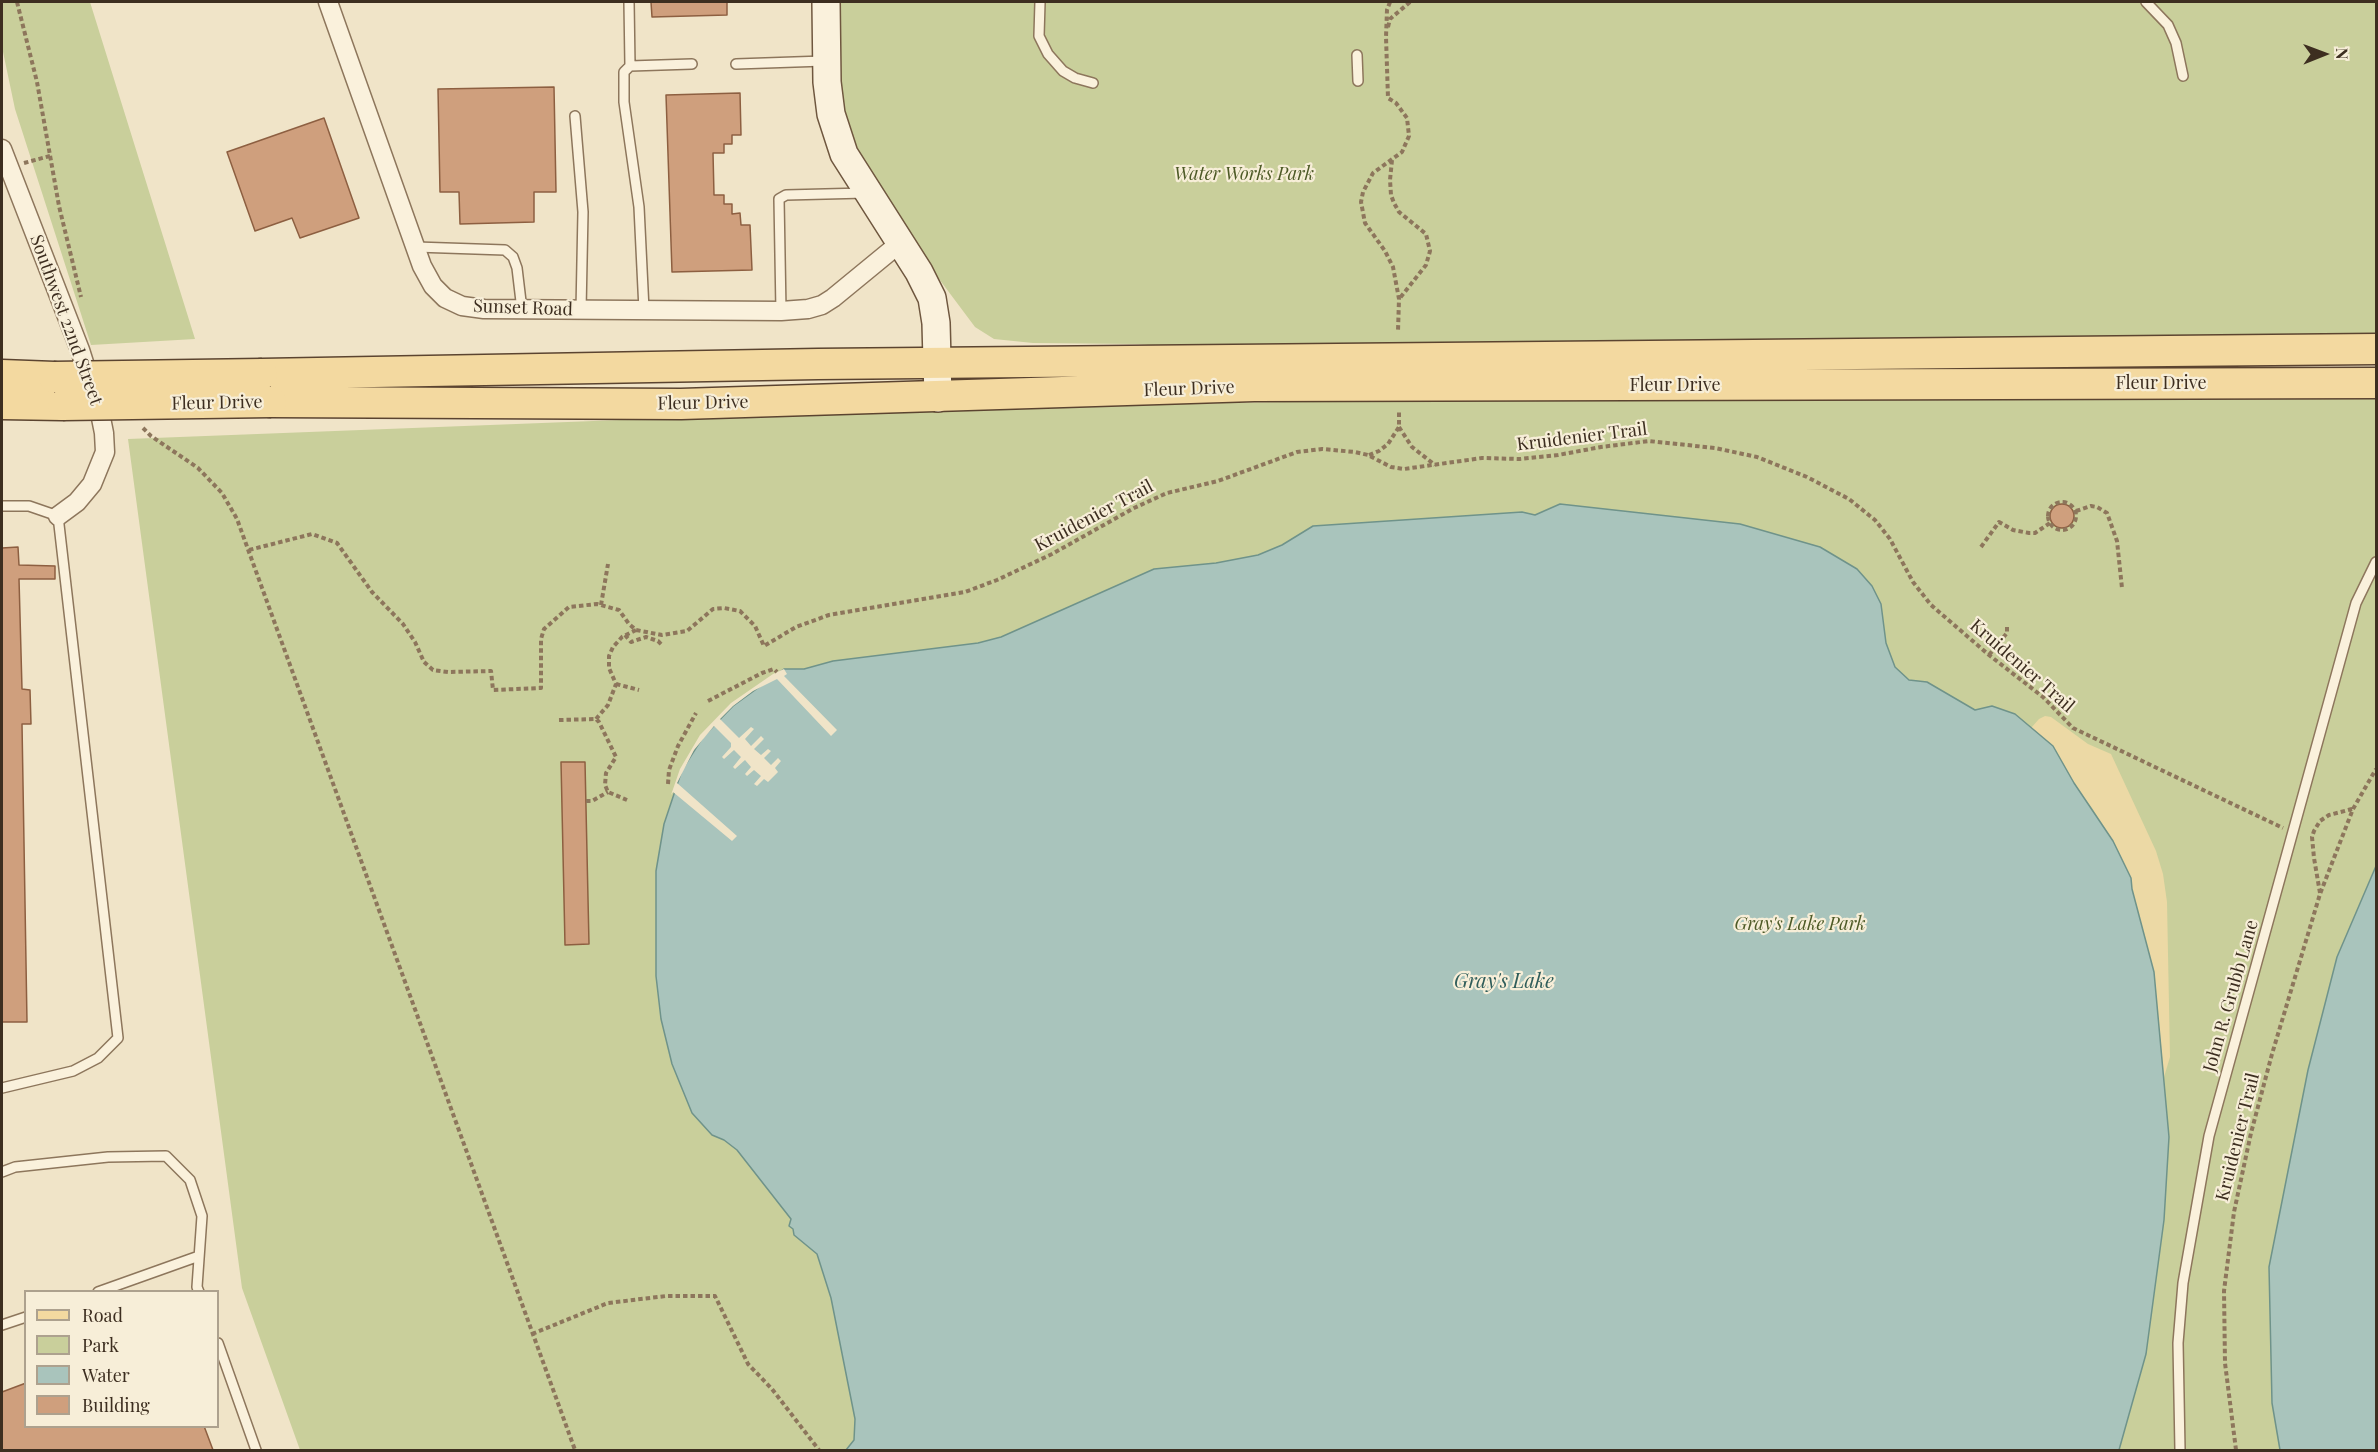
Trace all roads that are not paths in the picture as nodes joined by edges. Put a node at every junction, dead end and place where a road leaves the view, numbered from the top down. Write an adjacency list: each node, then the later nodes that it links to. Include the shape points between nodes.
1 (328, 2): 18 (street, Sunset Road)
2 (629, 2): 10 (lane)
3 (826, 2): 7 (street)
4 (1040, 2): 13 (lane, via 1039,36 1048,54 1069,75)
5 (2146, 2): 11 (lane, via 2168,25)
6 (1357, 55): 12 (lane)
7 (827, 61): 9 (lane); 16 (street, via 831,114 844,154)
8 (692, 64): 10 (lane)
9 (736, 64)
10 (630, 66): 21 (lane, via 624,72 624,102 639,207)
11 (2183, 76)
12 (1358, 81)
13 (1093, 83)
14 (575, 116): 20 (lane, via 583,212)
15 (2, 149): 31 (street, Southwest 22nd Street, via 80,350 104,433 105,452 93,484)
16 (867, 193): 17 (street); 22 (lane, via 786,195 779,200)
17 (900, 243): 22 (street, Sunset Road, via 822,305); 24 (street, via 932,298)
18 (416, 247): 19 (street, Sunset Road, via 433,286 445,298 462,306); 19 (lane, via 505,249 517,268)
19 (522, 310): 20 (street, Sunset Road)
20 (582, 310): 21 (street, Sunset Road)
21 (644, 310): 22 (street, Sunset Road)
22 (781, 311)
23 (2376, 349): 24 (main road, Fleur Drive)
24 (937, 362): 27 (main road, Fleur Drive); 28 (street)
25 (2, 375): 27 (main road, Fleur Drive, bridge)
26 (2376, 382): 28 (main road, Fleur Drive, via 1266,386)
27 (267, 388): 28 (main road, Fleur Drive, via 681,404); 29 (main road, Fleur Drive, bridge, via 63,405)
28 (938, 398)
29 (2, 404)
30 (2, 506): 31 (lane, via 29,506)
31 (58, 516): 33 (lane, via 118,1038 98,1058 73,1071)
32 (2376, 562): 42 (lane, John R. Grubb Lane, via 2356,603 2209,1136 2183,1283 2178,1343)
33 (2, 1088)
34 (2, 1172): 35 (lane, via 15,1167 108,1157 166,1156 190,1180 202,1216)
35 (200, 1256): 36 (lane); 37 (lane)
36 (104, 1290)
37 (198, 1290)
38 (24, 1318): 39 (lane)
39 (2, 1325)
40 (219, 1346): 41 (lane)
41 (256, 1450)
42 (2180, 1450)

